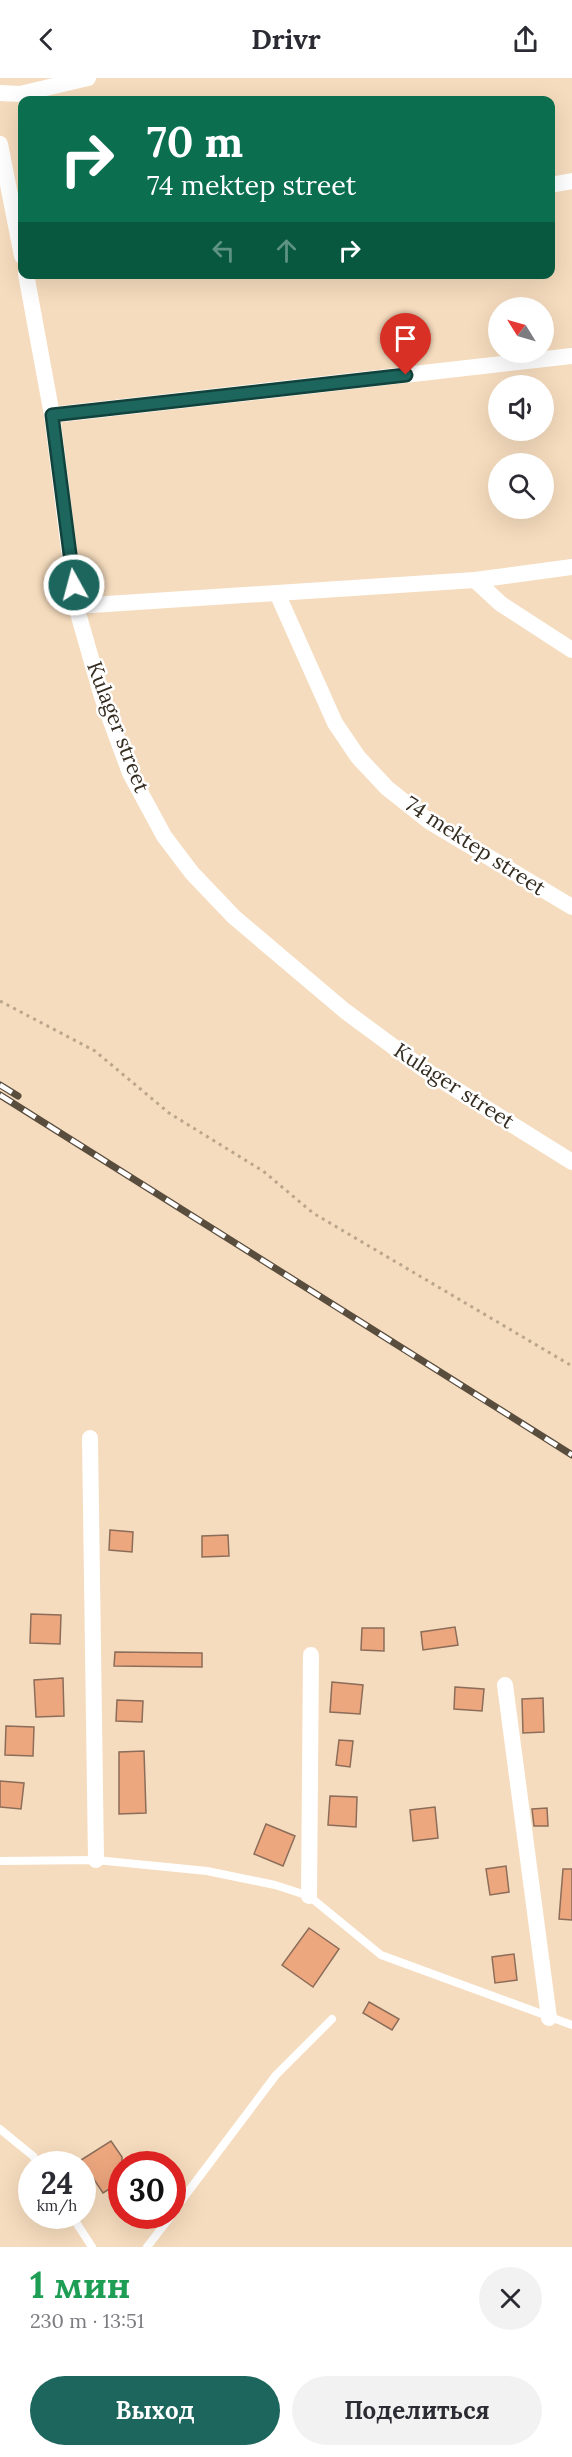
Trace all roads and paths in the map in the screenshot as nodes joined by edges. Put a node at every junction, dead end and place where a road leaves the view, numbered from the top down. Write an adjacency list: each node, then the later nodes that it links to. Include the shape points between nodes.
1 (88, 78): 2 (street, via 20,94)
2 (0, 93)
3 (0, 144): 6 (street)
4 (572, 182): 5 (street)
5 (555, 184)
6 (18, 232)
7 (27, 279): 9 (street, Kulager street)
8 (572, 356): 9 (street)
9 (52, 415): 13 (street, Kulager street)
10 (572, 567): 11 (street)
11 (475, 580): 12 (street); 14 (street, via 501,604)
12 (277, 593): 13 (street); 15 (street, 74 mektep street, via 335,723 358,757 387,788 430,822)
13 (76, 606): 17 (street, Kulager street, via 102,697 130,773 164,836 192,873 234,917 345,1011 424,1070)
14 (572, 650)
15 (572, 907)
16 (0, 1001): 18 (path, via 95,1051 169,1113 263,1171 313,1213)
17 (572, 1162)
18 (572, 1366)
19 (90, 1438): 22 (street)
20 (311, 1655): 24 (street)
21 (505, 1685): 25 (street)
22 (96, 1860): 23 (lane); 24 (lane, via 207,1871)
23 (0, 1861)
24 (309, 1896): 25 (lane, via 381,1955)
25 (549, 2018): 27 (lane)
26 (332, 2019): 30 (lane, via 276,2075)
27 (572, 2025)
28 (0, 2129): 29 (lane)
29 (27, 2151)
30 (186, 2195)
31 (80, 2229): 33 (lane)
32 (161, 2229): 34 (lane)
33 (92, 2247)
34 (147, 2247)

